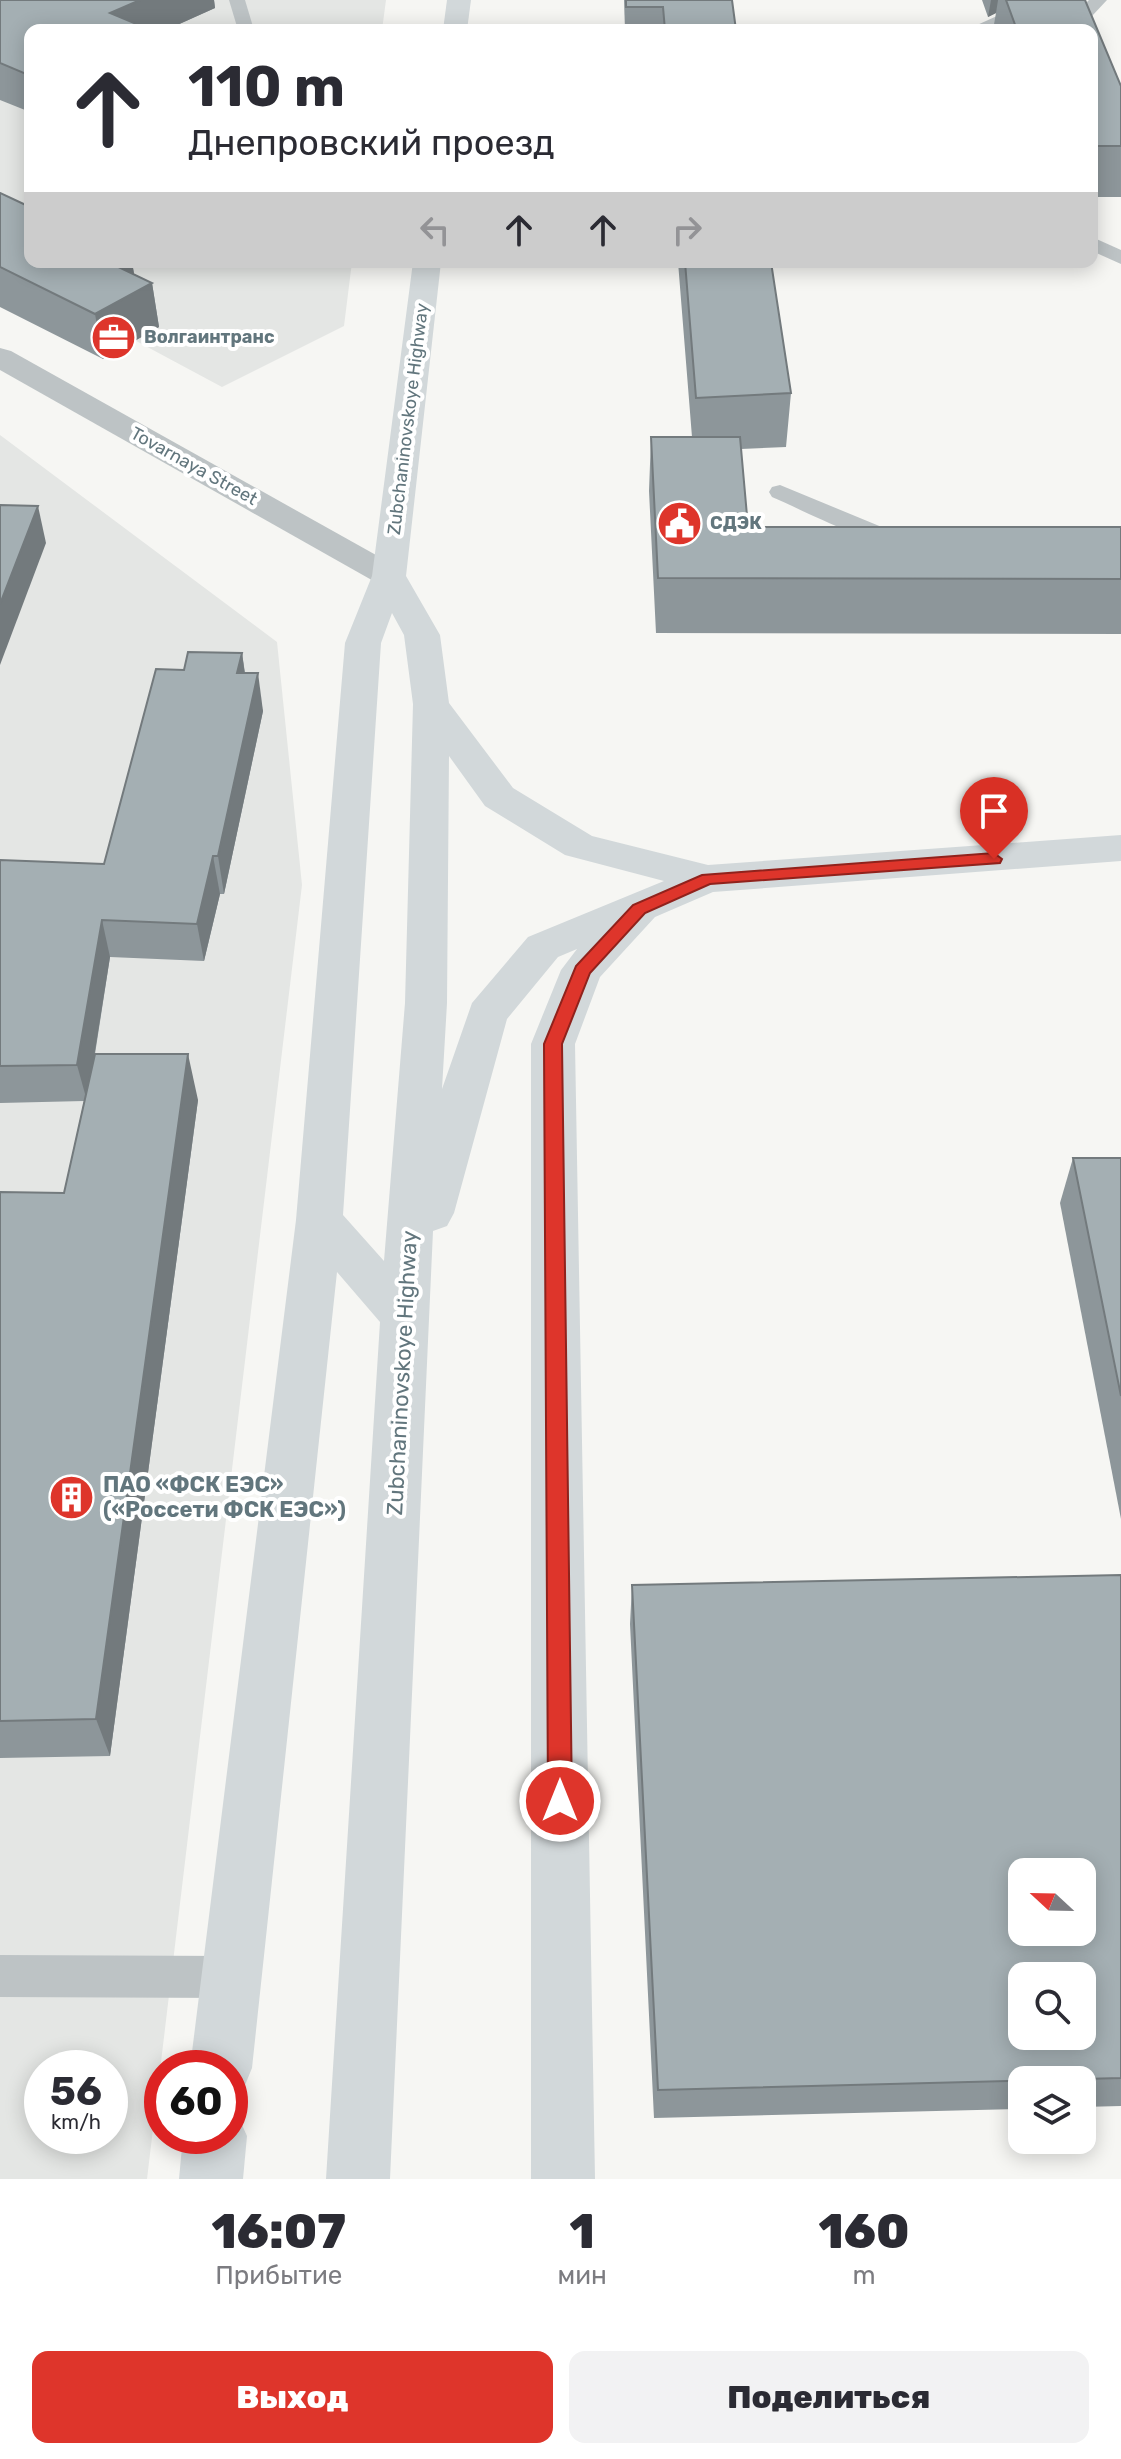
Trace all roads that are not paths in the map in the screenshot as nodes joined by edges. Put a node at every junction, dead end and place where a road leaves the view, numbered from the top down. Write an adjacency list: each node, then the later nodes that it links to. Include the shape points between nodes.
1 (237, 0): 4 (lane)
2 (459, 0): 5 (main road)
3 (1099, 0): 6 (lane, via 1086,12)
4 (244, 24)
5 (456, 24)
6 (989, 24)
7 (1098, 246): 8 (lane)
8 (1121, 258)
9 (426, 268): 13 (main road, Zubchaninovskoye Highway)
10 (0, 357): 13 (street, Tovarnaya Street)
11 (780, 492): 12 (lane, via 883,536)
12 (914, 541)
13 (389, 576): 14 (main road, Zubchaninovskoye Highway, via 422,635); 18 (main road, Zubchaninovskoye Highway, via 363,643)
14 (431, 704): 16 (main road, via 499,797 579,846); 19 (main road, Zubchaninovskoye Highway, via 426,1003)
15 (1121, 848): 16 (main road)
16 (708, 879): 17 (main road)
17 (639, 909): 19 (main road, via 543,947 487,1014); 26 (main road, via 582,970 553,1044)
18 (319, 1220): 19 (main road); 21 (main road, Zubchaninovskoye Highway)
19 (404, 1316): 25 (main road, Zubchaninovskoye Highway)
20 (0, 1976): 21 (lane)
21 (230, 1977): 22 (main road, Zubchaninovskoye Highway)
22 (223, 2050)
23 (213, 2154): 24 (main road)
24 (211, 2179)
25 (358, 2179)
26 (563, 2179)

